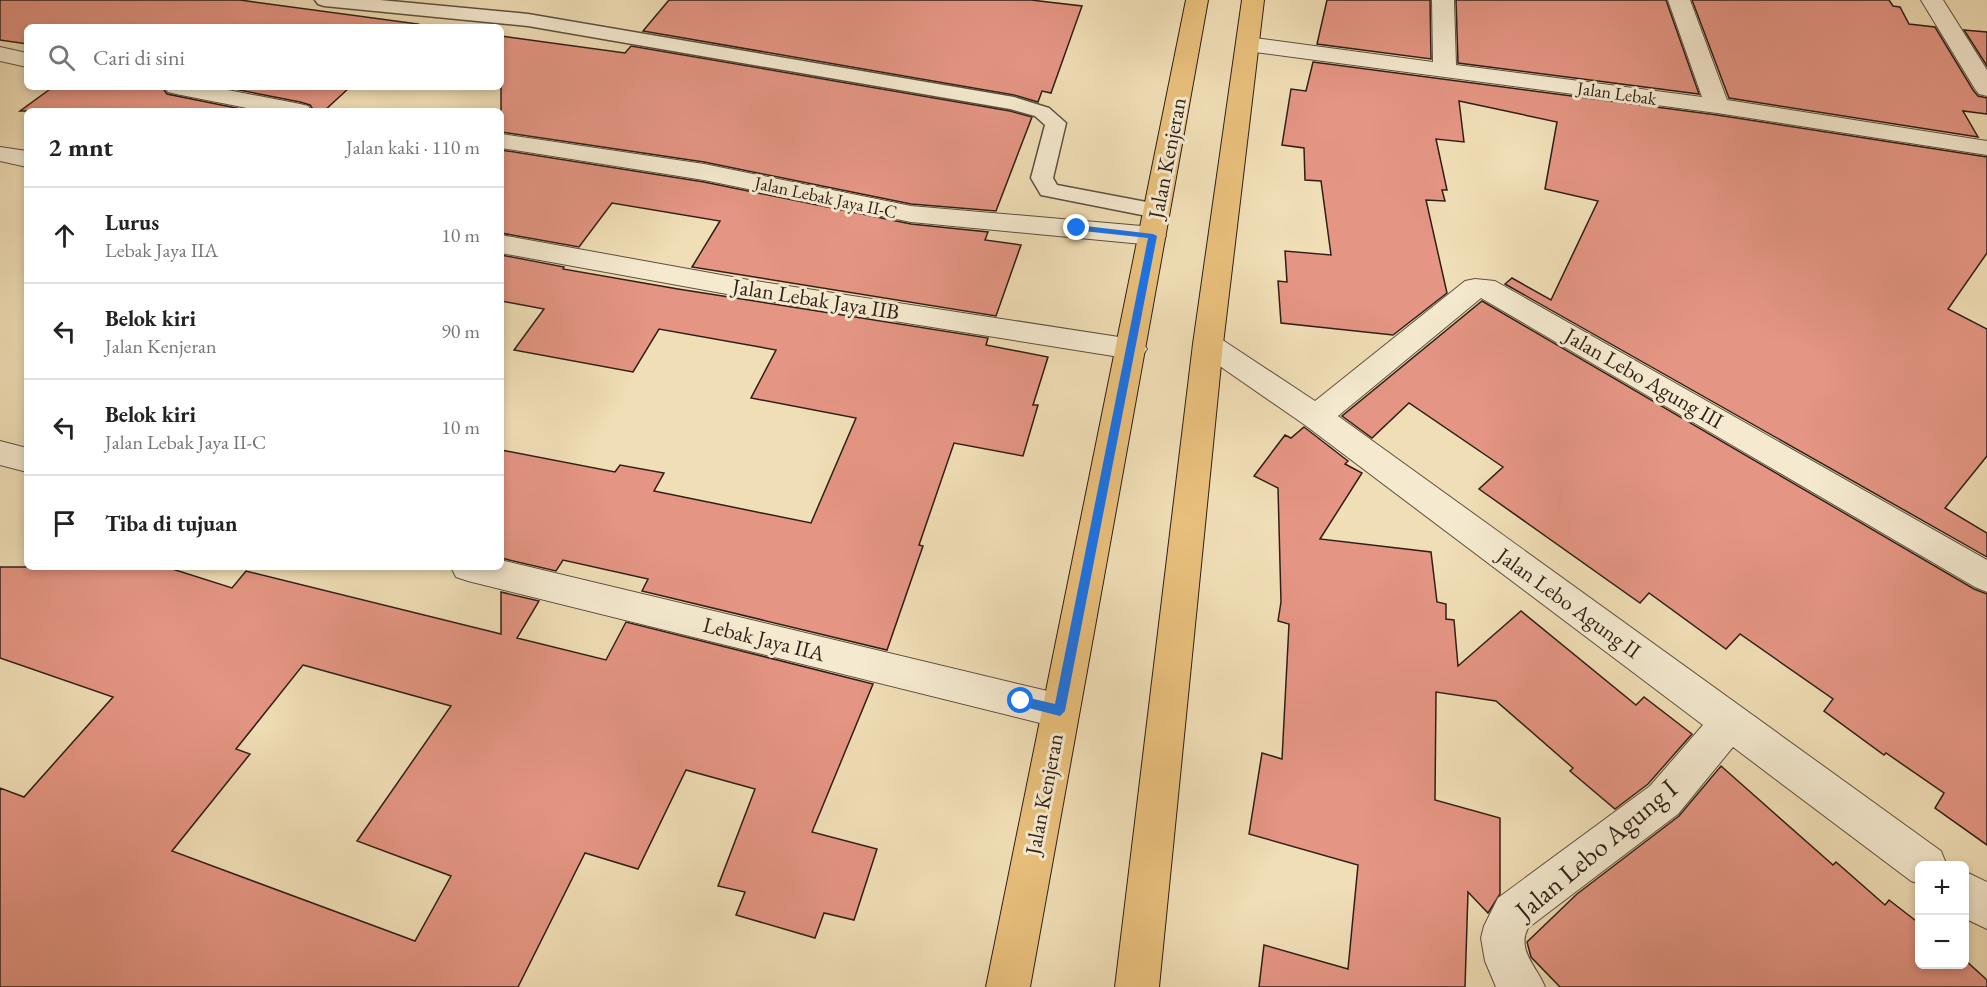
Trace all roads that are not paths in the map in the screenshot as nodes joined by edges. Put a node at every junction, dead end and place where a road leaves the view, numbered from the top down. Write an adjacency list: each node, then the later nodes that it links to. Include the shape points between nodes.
1 (324, 0): 19 (lane, via 528,20 1014,103 1042,112 1056,123 1042,178 1049,190)
2 (1192, 0): 19 (main road, Jalan Kenjeran)
3 (1253, 0): 7 (main road)
4 (1443, 0): 10 (street)
5 (1679, 0): 13 (street)
6 (1932, 0): 11 (street)
7 (1247, 44): 10 (street, Jalan Lebak); 21 (main road)
8 (0, 54): 9 (street)
9 (24, 59)
10 (1445, 70): 13 (street, Jalan Lebak)
11 (1987, 89)
12 (192, 90): 14 (street)
13 (1717, 106): 16 (street, Jalan Lebak)
14 (284, 108)
15 (504, 141): 19 (street, Jalan Lebak Jaya II-C, via 704,172 910,214)
16 (1987, 148)
17 (0, 154): 18 (street)
18 (24, 158)
19 (1155, 224): 22 (main road, Jalan Kenjeran)
20 (504, 245): 22 (street, Jalan Lebak Jaya IIB, via 761,291)
21 (1208, 344): 23 (street, Jalan Lebo Agung II); 34 (main road)
22 (1132, 349): 28 (main road, Jalan Kenjeran)
23 (1316, 417): 27 (street, Jalan Lebo Agung III, via 1475,288 1485,288); 29 (street, Jalan Lebo Agung II)
24 (0, 453): 25 (street)
25 (24, 459)
26 (480, 570): 28 (street, Lebak Jaya IIA)
27 (1987, 577)
28 (1060, 711): 33 (main road, Jalan Kenjeran)
29 (1730, 722): 30 (street, Jalan Lebo Agung II); 35 (street, Jalan Lebo Agung I, via 1664,800 1513,914 1504,931 1503,953)
30 (1919, 861)
31 (1969, 895): 32 (street)
32 (1987, 908)
33 (1008, 987)
34 (1137, 987)
35 (1523, 987)

